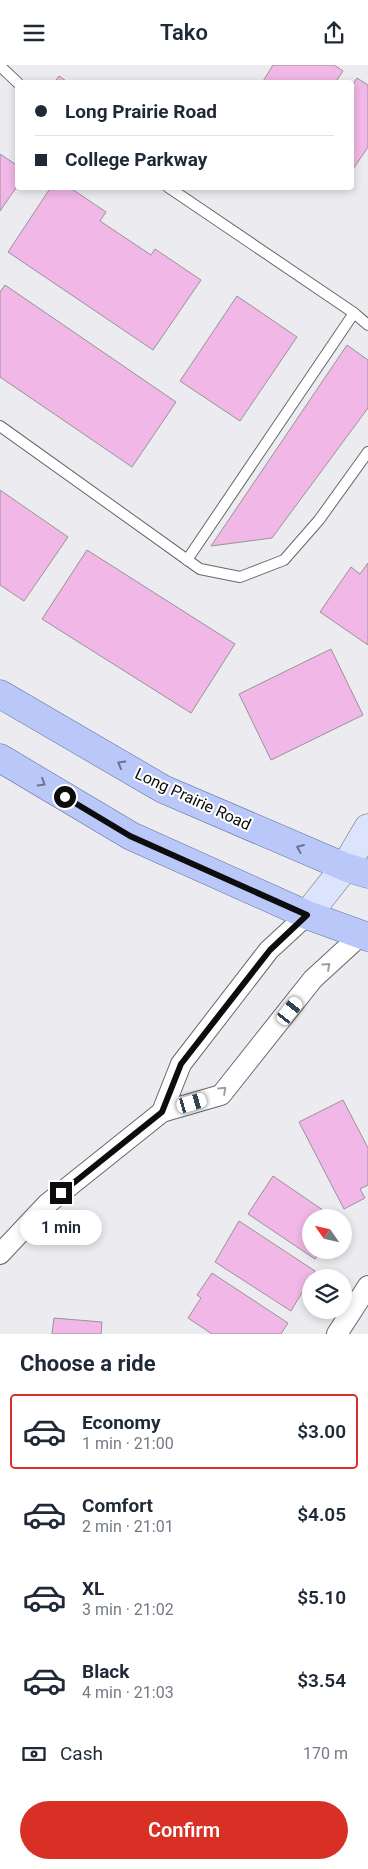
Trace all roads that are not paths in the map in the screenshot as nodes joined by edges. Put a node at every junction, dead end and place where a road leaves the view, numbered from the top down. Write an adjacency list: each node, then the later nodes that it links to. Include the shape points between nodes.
1 (0, 66): 2 (lane)
2 (15, 80)
3 (172, 190): 4 (lane)
4 (354, 313): 5 (lane); 8 (lane)
5 (368, 325)
6 (0, 426): 8 (lane)
7 (368, 452): 8 (lane, via 319,520 284,560 240,577 200,569)
8 (188, 560)
9 (0, 694): 12 (main road, Long Prairie Road, one-way to 9, via 163,789)
10 (0, 758): 13 (main road, one-way to 13, via 130,836)
11 (368, 828): 12 (main road)
12 (356, 871): 13 (main road)
13 (307, 915): 14 (main road); 15 (street, via 270,950 181,1064)
14 (366, 933): 15 (street, one-way to 14, via 221,1095 313,979)
15 (162, 1112): 16 (street, via 47,1204)
16 (0, 1254)
17 (368, 1286): 18 (street)
18 (337, 1334)

